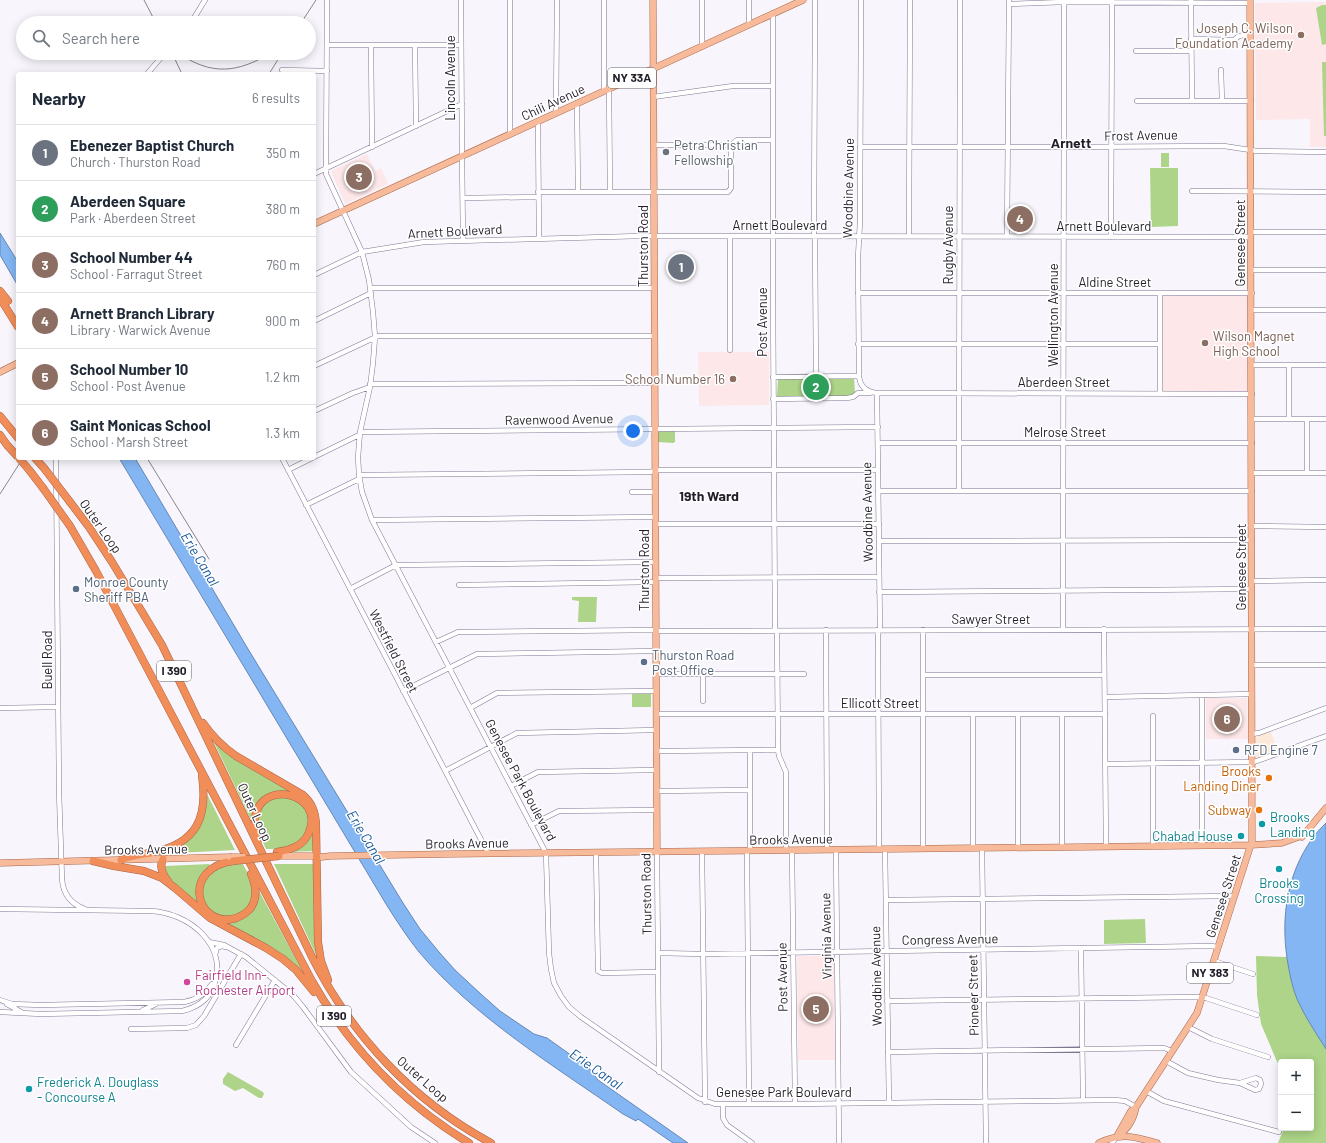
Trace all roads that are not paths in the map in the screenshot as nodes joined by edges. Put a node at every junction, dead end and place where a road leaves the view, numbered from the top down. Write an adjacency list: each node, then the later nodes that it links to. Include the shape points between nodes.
1 (205, 0): 22 (street)
2 (327, 0): 26 (street, Genesee Park Boulevard)
3 (461, 0): 29 (street, Lincoln Avenue)
4 (510, 0): 51 (street)
5 (557, 0): 48 (street)
6 (604, 0): 40 (street)
7 (653, 0): 34 (main road, Thurston Road)
8 (702, 0): 30 (street)
9 (749, 0): 23 (street)
10 (802, 0): 18 (main road, Chili Avenue / NY 33A)
11 (815, 0): 82 (street)
12 (861, 0): 57 (street, Woodbine Avenue)
13 (910, 0): 58 (street)
14 (960, 0): 59 (street, Rugby Avenue)
15 (1064, 1): 19 (street); 20 (street); 61 (street, Wellington Avenue)
16 (1191, 1): 17 (street); 20 (street); 25 (street)
17 (1250, 1): 24 (main road, Genesee Street)
18 (794, 2): 21 (main road, Chili Avenue / NY 33A)
19 (1009, 2): 60 (street)
20 (1112, 2): 55 (street)
21 (773, 13): 23 (main road, Chili Avenue / NY 33A); 39 (street, Post Avenue)
22 (195, 16)
23 (749, 24): 30 (main road, Chili Avenue / NY 33A)
24 (1250, 34): 25 (street, via 1234,40); 45 (main road, Genesee Street)
25 (1191, 39): 31 (street)
26 (327, 44): 27 (street); 37 (street, Genesee Park Boulevard)
27 (371, 44): 28 (street); 56 (street)
28 (415, 45): 29 (street); 50 (street)
29 (461, 45): 47 (street, Lincoln Avenue)
30 (702, 46): 34 (main road, Chili Avenue / NY 33A)
31 (1191, 51): 32 (street); 43 (street)
32 (1136, 52)
33 (159, 60): 38 (street)
34 (654, 68): 40 (main road, Chili Avenue / NY 33A); 41 (main road, Thurston Road)
35 (282, 70): 37 (street)
36 (1221, 70): 44 (street)
37 (327, 71): 65 (street, Genesee Park Boulevard)
38 (149, 72)
39 (773, 86): 41 (street, via 733,86); 52 (street, Post Avenue)
40 (607, 89): 46 (main road, Chili Avenue / NY 33A); 69 (street)
41 (653, 97): 53 (main road, Thurston Road)
42 (1137, 101): 43 (street)
43 (1192, 101): 44 (street)
44 (1222, 101): 45 (street)
45 (1251, 101): 62 (main road, Genesee Street)
46 (577, 103): 48 (main road, Chili Avenue / NY 33A); 68 (street)
47 (462, 104): 50 (street); 64 (street, Lincoln Avenue)
48 (556, 112): 49 (main road, Chili Avenue / NY 33A)
49 (538, 121): 51 (main road, Chili Avenue / NY 33A); 73 (street)
50 (416, 126): 56 (street)
51 (510, 134): 64 (main road, Chili Avenue / NY 33A)
52 (773, 140): 54 (street, via 737,140); 81 (street, Post Avenue)
53 (653, 145): 54 (street); 70 (main road, Thurston Road)
54 (731, 145): 70 (street, via 729,192)
55 (1112, 146): 61 (street, Frost Avenue); 62 (street, Frost Avenue, via 1224,146); 88 (street)
56 (372, 147): 65 (street)
57 (860, 147): 58 (street, Frost Avenue); 83 (street, Woodbine Avenue)
58 (911, 147): 59 (street, Frost Avenue); 84 (street)
59 (959, 147): 60 (street, Frost Avenue); 85 (street, Rugby Avenue)
60 (1008, 147): 61 (street, Frost Avenue); 86 (street)
61 (1064, 147): 87 (street, Wellington Avenue)
62 (1251, 150): 63 (street, Frost Avenue); 71 (main road, Genesee Street)
63 (1326, 152)
64 (462, 156): 74 (street, Lincoln Avenue); 75 (main road, Chili Avenue / NY 33A)
65 (326, 168): 66 (street); 75 (street, Genesee Park Boulevard, via 327,176)
66 (316, 173)
67 (1192, 191): 71 (street)
68 (578, 192): 69 (street); 73 (street)
69 (610, 192): 70 (street)
70 (654, 192): 79 (main road, Thurston Road)
71 (1251, 192): 72 (street); 78 (main road, Genesee Street)
72 (1326, 192)
73 (538, 195): 74 (street); 89 (street)
74 (463, 198): 90 (street, Lincoln Avenue)
75 (343, 211): 76 (main road, Chili Avenue / NY 33A); 91 (street, Genesee Park Boulevard)
76 (316, 223)
77 (1326, 232): 78 (street, Arnett Boulevard)
78 (1251, 235): 88 (street, Arnett Boulevard); 92 (main road, Genesee Street)
79 (654, 236): 80 (street, Arnett Boulevard); 89 (street, Arnett Boulevard); 95 (main road, Thurston Road)
80 (730, 236): 81 (street, Arnett Boulevard); 115 (street)
81 (773, 236): 82 (street, Arnett Boulevard); 122 (street, Post Avenue)
82 (814, 236): 83 (street, Arnett Boulevard); 123 (street)
83 (859, 236): 84 (street, Arnett Boulevard); 98 (street, Woodbine Avenue)
84 (910, 236): 85 (street, Arnett Boulevard)
85 (960, 236): 86 (street, Arnett Boulevard); 99 (street, Rugby Avenue)
86 (1007, 236): 87 (street, Arnett Boulevard)
87 (1064, 236): 88 (street, Arnett Boulevard); 100 (street, Wellington Avenue)
88 (1111, 237)
89 (539, 239): 90 (street, Arnett Boulevard)
90 (464, 241): 91 (street, Arnett Boulevard, via 414,243)
91 (362, 252): 94 (street, Arnett Boulevard); 96 (street, Genesee Park Boulevard)
92 (1252, 270): 93 (street); 102 (main road, Genesee Street)
93 (1326, 270)
94 (316, 274)
95 (654, 288): 96 (street); 109 (main road, Thurston Road)
96 (371, 291): 107 (street); 110 (street, Genesee Park Boulevard)
97 (0, 292): 106 (highway)
98 (858, 293): 99 (street, Aldine Street); 111 (street, Woodbine Avenue)
99 (959, 293): 100 (street, Aldine Street); 112 (street, Rugby Avenue)
100 (1064, 293): 101 (street, Aldine Street); 113 (street, Wellington Avenue)
101 (1160, 293): 102 (street, Aldine Street); 114 (street)
102 (1252, 293): 104 (main road, Genesee Street)
103 (0, 298): 108 (highway)
104 (1252, 310): 105 (street); 119 (main road, Genesee Street)
105 (1326, 310)
106 (16, 315)
107 (316, 320)
108 (16, 324)
109 (654, 336): 110 (street); 125 (main road, Thurston Road)
110 (375, 337): 118 (street); 126 (street, Genesee Park Boulevard)
111 (858, 344): 112 (street); 124 (street, Woodbine Avenue)
112 (959, 344): 113 (street); 129 (street, Rugby Avenue)
113 (1064, 344): 114 (street); 130 (street, Wellington Avenue)
114 (1159, 344): 131 (street)
115 (730, 350)
116 (1326, 364): 120 (street)
117 (16, 365): 121 (main road)
118 (316, 365)
119 (1252, 365): 120 (street); 132 (main road, Genesee Street)
120 (1289, 365): 137 (street)
121 (0, 372)
122 (773, 377): 123 (street); 133 (street, Post Avenue)
123 (816, 377): 124 (street)
124 (859, 377): 127 (street); 128 (street, via 864,388)
125 (654, 384): 126 (street); 142 (main road, Thurston Road)
126 (370, 386): 134 (street); 143 (street, Genesee Park Boulevard)
127 (858, 393): 128 (street, Aberdeen Street); 133 (street, Aberdeen Street, via 849,398)
128 (876, 393): 129 (street, Aberdeen Street); 140 (street, Woodbine Avenue)
129 (959, 393): 130 (street, Aberdeen Street); 147 (street, Rugby Avenue)
130 (1064, 393): 131 (street, Aberdeen Street); 148 (street, Wellington Avenue)
131 (1160, 393): 132 (street, Aberdeen Street)
132 (1252, 394): 136 (main road, Genesee Street)
133 (773, 399): 141 (street, Post Avenue)
134 (316, 410)
135 (0, 416): 145 (highway)
136 (1252, 419): 137 (street); 149 (main road, Genesee Street)
137 (1289, 419): 138 (street)
138 (1306, 419): 139 (street); 162 (street)
139 (1326, 419)
140 (878, 427): 141 (street, Ravenwood Avenue); 146 (street, Woodbine Avenue)
141 (774, 428): 142 (street, Ravenwood Avenue); 158 (street, Post Avenue)
142 (655, 430): 143 (street, Ravenwood Avenue); 160 (main road, Thurston Road)
143 (360, 434): 151 (street, Ravenwood Avenue); 164 (street, Genesee Park Boulevard)
144 (0, 435): 150 (highway, Outer Loop / I 390, bridge)
145 (16, 435)
146 (878, 443): 147 (street, Melrose Street); 159 (street, Woodbine Avenue)
147 (959, 443): 148 (street, Melrose Street); 166 (street, Rugby Avenue)
148 (1063, 443): 149 (street, Melrose Street); 167 (street, Wellington Avenue)
149 (1252, 443): 161 (main road, Genesee Street)
150 (16, 456)
151 (316, 456)
152 (20, 460): 245 (highway, Outer Loop / I 390, bridge, via 70,526)
153 (36, 460): 221 (highway, Outer Loop / I 390, bridge, via 89,527 130,592 162,645)
154 (56, 460): 219 (street, Buell Road)
155 (283, 460): 157 (street, Westfield Street)
156 (309, 460): 157 (street, Ravenwood Avenue)
157 (288, 470): 171 (street, Westfield Street)
158 (774, 470): 159 (street); 160 (street); 174 (street, Post Avenue)
159 (878, 470): 165 (street, Woodbine Avenue)
160 (655, 471): 164 (street); 170 (main road, Thurston Road)
161 (1252, 473): 162 (street); 168 (main road, Genesee Street)
162 (1307, 473): 163 (street)
163 (1326, 473)
164 (359, 477): 171 (street); 172 (street, Genesee Park Boulevard)
165 (878, 491): 166 (street); 175 (street, Woodbine Avenue)
166 (959, 491): 167 (street)
167 (1064, 491): 168 (street); 178 (street, Wellington Avenue)
168 (1252, 491): 176 (main road, Genesee Street)
169 (632, 492): 170 (street)
170 (655, 492): 173 (main road, Thurston Road)
171 (306, 505): 189 (street, Westfield Street)
172 (372, 520): 173 (street); 182 (street, Genesee Park Boulevard)
173 (655, 520): 174 (street); 181 (main road, Thurston Road)
174 (774, 524): 175 (street); 184 (street, Post Avenue)
175 (879, 524): 180 (street, Woodbine Avenue)
176 (1252, 526): 177 (street); 179 (main road, Genesee Street)
177 (1326, 526)
178 (1064, 540): 179 (street); 180 (street); 191 (street, Wellington Avenue)
179 (1252, 540): 186 (main road, Genesee Street)
180 (879, 542): 183 (street, Woodbine Avenue)
181 (655, 562): 182 (street); 185 (main road, Thurston Road)
182 (396, 565): 189 (street); 202 (street, Genesee Park Boulevard)
183 (879, 577): 184 (street); 192 (street, Woodbine Avenue)
184 (775, 578): 185 (street); 196 (street, Post Avenue)
185 (655, 580): 188 (street); 201 (main road, Thurston Road)
186 (1252, 580): 187 (street); 190 (main road, Genesee Street)
187 (1326, 580)
188 (459, 585)
189 (350, 589): 214 (street, Westfield Street)
190 (1252, 589): 191 (street); 194 (main road, Genesee Street)
191 (1063, 590): 192 (street); 200 (street, Wellington Avenue)
192 (879, 592): 198 (street, Woodbine Avenue)
193 (1104, 629): 194 (street, Sawyer Street); 200 (street, Sawyer Street); 212 (street)
194 (1252, 629): 195 (street, Sawyer Street); 204 (main road, Genesee Street)
195 (1326, 629)
196 (776, 630): 197 (street, Sawyer Street); 201 (street, Sawyer Street); 207 (street, Post Avenue)
197 (826, 630): 198 (street, Sawyer Street); 226 (street)
198 (879, 630): 199 (street, Sawyer Street); 227 (street, Woodbine Avenue)
199 (923, 630): 200 (street, Sawyer Street); 211 (street)
200 (1063, 630)
201 (655, 631): 202 (street, Sawyer Street, via 458,632); 203 (main road, Thurston Road)
202 (436, 642): 206 (street, Genesee Park Boulevard)
203 (656, 651): 206 (street, via 477,654); 208 (main road, Thurston Road)
204 (1252, 665): 205 (street); 215 (main road, Genesee Street)
205 (1326, 665)
206 (449, 668): 214 (street); 222 (street, Genesee Park Boulevard)
207 (778, 673): 209 (street); 210 (street); 225 (street, Post Avenue)
208 (656, 674): 209 (street); 213 (main road, Thurston Road)
209 (703, 674): 218 (street)
210 (804, 674)
211 (923, 675): 212 (street); 228 (street)
212 (1104, 675): 217 (street)
213 (656, 690): 222 (street, via 497,693); 224 (main road, Thurston Road)
214 (403, 691): 247 (street, Westfield Street)
215 (1252, 694): 216 (street); 235 (main road, Genesee Street)
216 (1202, 695): 217 (street); 243 (street)
217 (1105, 697): 232 (street)
218 (703, 701)
219 (58, 707): 220 (street); 281 (street, Buell Road)
220 (0, 708)
221 (192, 708): 265 (highway, Outer Loop / I 390); 276 (highway, via 226,749 308,799 314,809)
222 (470, 708): 237 (street, Genesee Park Boulevard)
223 (1326, 708): 235 (street)
224 (656, 714): 225 (street, Ellicott Street); 234 (main road, Thurston Road)
225 (778, 714): 226 (street, Ellicott Street); 238 (street, Post Avenue)
226 (826, 714): 227 (street, Ellicott Street); 268 (street)
227 (878, 714): 228 (street, Ellicott Street); 264 (street, Woodbine Avenue)
228 (923, 714): 229 (street, Ellicott Street); 260 (street)
229 (973, 714): 230 (street, Ellicott Street); 261 (street)
230 (1018, 714): 231 (street, Ellicott Street); 258 (street)
231 (1062, 714): 232 (street, Ellicott Street); 259 (street)
232 (1105, 714): 244 (street)
233 (1153, 716): 242 (street)
234 (656, 730): 237 (street, via 518,733); 239 (main road, Thurston Road)
235 (1252, 734): 241 (main road, Genesee Street)
236 (1326, 736): 241 (street)
237 (490, 746): 247 (street); 248 (street, Genesee Park Boulevard)
238 (778, 750): 240 (street); 267 (street, Post Avenue, via 786,772)
239 (656, 751): 240 (street); 246 (main road, Thurston Road)
240 (750, 751): 249 (street)
241 (1252, 762): 243 (street); 255 (main road, Genesee Street)
242 (1153, 763): 243 (street); 244 (street); 257 (street)
243 (1203, 763): 254 (street)
244 (1106, 764): 256 (street)
245 (201, 770): 272 (highway, Outer Loop / I 390); 279 (highway, via 203,805 199,822 191,834 170,848)
246 (656, 770): 248 (street, via 538,772); 250 (main road, Thurston Road)
247 (445, 771): 275 (street, Westfield Street)
248 (511, 786): 253 (street, Genesee Park Boulevard)
249 (750, 790): 250 (street); 266 (street)
250 (656, 791): 252 (main road, Thurston Road)
251 (1326, 808): 255 (main road, Brooks Avenue, via 1304,835 1282,843)
252 (656, 810): 253 (street, via 559,811); 269 (main road, Thurston Road)
253 (531, 825): 273 (street, Genesee Park Boulevard)
254 (1202, 845): 255 (main road, Brooks Avenue); 257 (main road, Brooks Avenue)
255 (1251, 845): 284 (main road, Genesee Street / NY 383)
256 (1106, 846): 257 (main road, Brooks Avenue); 259 (main road, Brooks Avenue)
257 (1153, 846)
258 (1018, 847): 259 (main road, Brooks Avenue); 262 (main road, Brooks Avenue)
259 (1062, 847)
260 (923, 848): 261 (main road, Brooks Avenue); 264 (main road, Brooks Avenue)
261 (973, 848): 262 (main road, Brooks Avenue)
262 (982, 848): 285 (street, Pioneer Street)
263 (836, 849): 264 (main road, Brooks Avenue); 268 (main road, Brooks Avenue); 294 (street, Virginia Avenue)
264 (882, 849): 286 (street, Woodbine Avenue)
265 (260, 850): 274 (highway, via 255,822 258,809 272,796 282,793 292,795 307,806 311,817 310,829 307,837 297,846); 317 (highway, Outer Loop / I 390, via 317,968)
266 (749, 850): 267 (main road, Brooks Avenue); 270 (main road, Brooks Avenue); 298 (street)
267 (789, 850): 268 (main road, Brooks Avenue); 296 (street, Post Avenue)
268 (827, 850)
269 (657, 851): 270 (main road, Brooks Avenue); 271 (main road, Brooks Avenue); 297 (street, Thurston Road)
270 (702, 851): 300 (street)
271 (596, 852): 273 (main road, Brooks Avenue); 303 (street, via 598,970 602,973)
272 (244, 853): 278 (highway, via 255,884 254,902 241,916 223,919 213,916 204,908 200,886 203,877 211,868); 318 (highway, Outer Loop / I 390, via 312,981)
273 (546, 853): 275 (main road, Brooks Avenue); 328 (street, Genesee Park Boulevard, via 549,957 552,976 558,990 581,1017)
274 (278, 854): 276 (main road, Brooks Avenue); 278 (highway, bridge)
275 (488, 854): 276 (main road, Brooks Avenue)
276 (317, 856): 317 (highway, via 317,932 320,956 327,978)
277 (163, 859): 278 (main road, Brooks Avenue); 279 (main road, Brooks Avenue); 283 (highway, via 163,874)
278 (231, 859)
279 (121, 860): 280 (main road, Brooks Avenue)
280 (93, 861): 281 (main road, Brooks Avenue); 283 (highway, via 150,873)
281 (61, 862): 282 (main road, Brooks Avenue); 288 (street, Buell Road, via 62,883 66,895 78,906)
282 (0, 863)
283 (175, 888): 318 (highway, via 210,918 289,963)
284 (1234, 896): 285 (street); 290 (main road, Genesee Street / NY 383)
285 (983, 899): 286 (street); 293 (street, Pioneer Street)
286 (886, 900): 295 (street, Woodbine Avenue)
287 (0, 909): 288 (street)
288 (93, 910): 289 (street, via 150,910 167,913 191,924)
289 (208, 942): 291 (street); 301 (street)
290 (1218, 947): 292 (street, Congress Avenue); 302 (main road, Genesee Street / NY 383)
291 (229, 948): 299 (street); 301 (street, via 217,948)
292 (1081, 948): 293 (street, Congress Avenue); 308 (street)
293 (984, 949): 295 (street, Congress Avenue); 310 (street, Pioneer Street)
294 (837, 951): 295 (street, Congress Avenue); 296 (street, Congress Avenue); 338 (street, Virginia Avenue)
295 (887, 951): 311 (street, Woodbine Avenue)
296 (793, 952): 298 (street, Congress Avenue); 337 (street, Post Avenue)
297 (658, 953): 300 (street, Congress Avenue); 303 (street, Thurston Road)
298 (748, 953): 300 (street, Congress Avenue); 336 (street)
299 (241, 954): 306 (street); 320 (street, via 196,1025 184,1028)
300 (703, 954): 332 (street)
301 (215, 955): 305 (street)
302 (1214, 961): 304 (street); 307 (main road, Genesee Street / NY 383)
303 (658, 972): 328 (street, Thurston Road)
304 (1253, 974)
305 (216, 976): 312 (street, via 209,988 198,998); 313 (street, via 213,988 198,1005 175,1012)
306 (275, 980): 321 (street); 342 (street, via 299,1002 351,1072 411,1127)
307 (1202, 997): 308 (street); 316 (street); 319 (main road, Genesee Street / NY 383)
308 (1081, 999): 310 (street); 322 (street)
309 (0, 1000): 312 (street, via 12,1004 41,1005); 315 (street)
310 (984, 1000): 311 (street); 323 (street, Pioneer Street)
311 (887, 1001): 325 (street, Woodbine Avenue)
312 (168, 1003): 313 (street, via 154,1004)
313 (143, 1010): 315 (street, via 129,1013)
314 (0, 1012): 315 (street)
315 (24, 1013)
316 (1257, 1014)
317 (352, 1024): 344 (highway, Outer Loop / I 390, via 418,1093 452,1119)
318 (340, 1026): 343 (highway, Outer Loop / I 390, via 396,1089 433,1119)
319 (1188, 1027): 324 (main road, Genesee Street / NY 383); 326 (street, via 1212,1039)
320 (132, 1029)
321 (236, 1045)
322 (1082, 1050): 323 (street); 324 (street, via 1164,1048); 331 (street)
323 (985, 1051): 325 (street); 333 (street, Pioneer Street)
324 (1172, 1051): 327 (main road, Genesee Street / NY 383)
325 (888, 1052): 334 (street, Woodbine Avenue)
326 (1268, 1057)
327 (1166, 1061): 329 (street, via 1192,1074); 330 (main road, Genesee Street / NY 383)
328 (659, 1072): 332 (street, Genesee Park Boulevard)
329 (1240, 1083)
330 (1146, 1091): 339 (main road, Genesee Street / NY 383); 340 (street, via 1164,1100)
331 (1083, 1100): 333 (street, Genesee Park Boulevard); 339 (street, Genesee Park Boulevard, via 1121,1100)
332 (704, 1102): 335 (street, Genesee Park Boulevard)
333 (986, 1102): 334 (street, Genesee Park Boulevard); 347 (street, Pioneer Street)
334 (889, 1103): 338 (street, Genesee Park Boulevard)
335 (723, 1104): 336 (street, Genesee Park Boulevard); 345 (street, via 723,1118 727,1125)
336 (749, 1104): 337 (street, Genesee Park Boulevard)
337 (795, 1104): 338 (street, Genesee Park Boulevard)
338 (839, 1104): 346 (street, Virginia Avenue)
339 (1136, 1107): 341 (main road, Genesee Street / NY 383)
340 (1279, 1132)
341 (1117, 1136): 348 (main road); 349 (street, Genesee Street); 350 (main road)
342 (435, 1143)
343 (469, 1143)
344 (491, 1143)
345 (752, 1143)
346 (839, 1143)
347 (986, 1143)
348 (1099, 1143)
349 (1112, 1143)
350 (1157, 1143)

